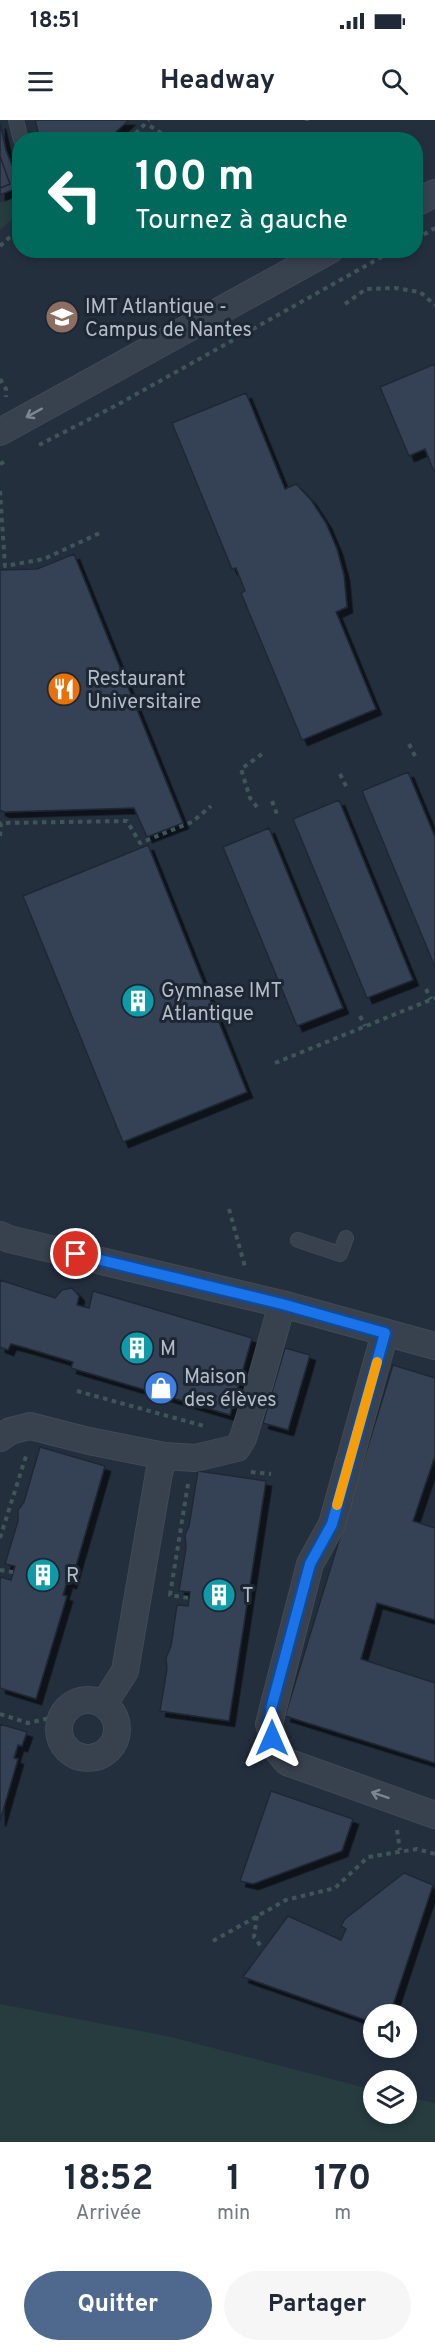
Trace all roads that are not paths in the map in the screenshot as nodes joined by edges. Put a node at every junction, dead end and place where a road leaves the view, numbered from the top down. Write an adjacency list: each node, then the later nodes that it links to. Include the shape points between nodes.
1 (316, 258): 2 (street, one-way to 2)
2 (0, 432)
3 (0, 1235): 6 (street)
4 (346, 1238): 5 (lane, via 340,1254)
5 (298, 1240)
6 (282, 1304): 7 (street); 10 (street, via 237,1448 195,1458)
7 (385, 1333): 8 (street); 12 (street, one-way to 7, via 287,1762 276,1749 269,1724 310,1564 332,1524)
8 (435, 1346)
9 (0, 1438): 10 (street, via 30,1426)
10 (164, 1456): 11 (street, via 125,1671)
11 (104, 1704)
12 (435, 1815)

